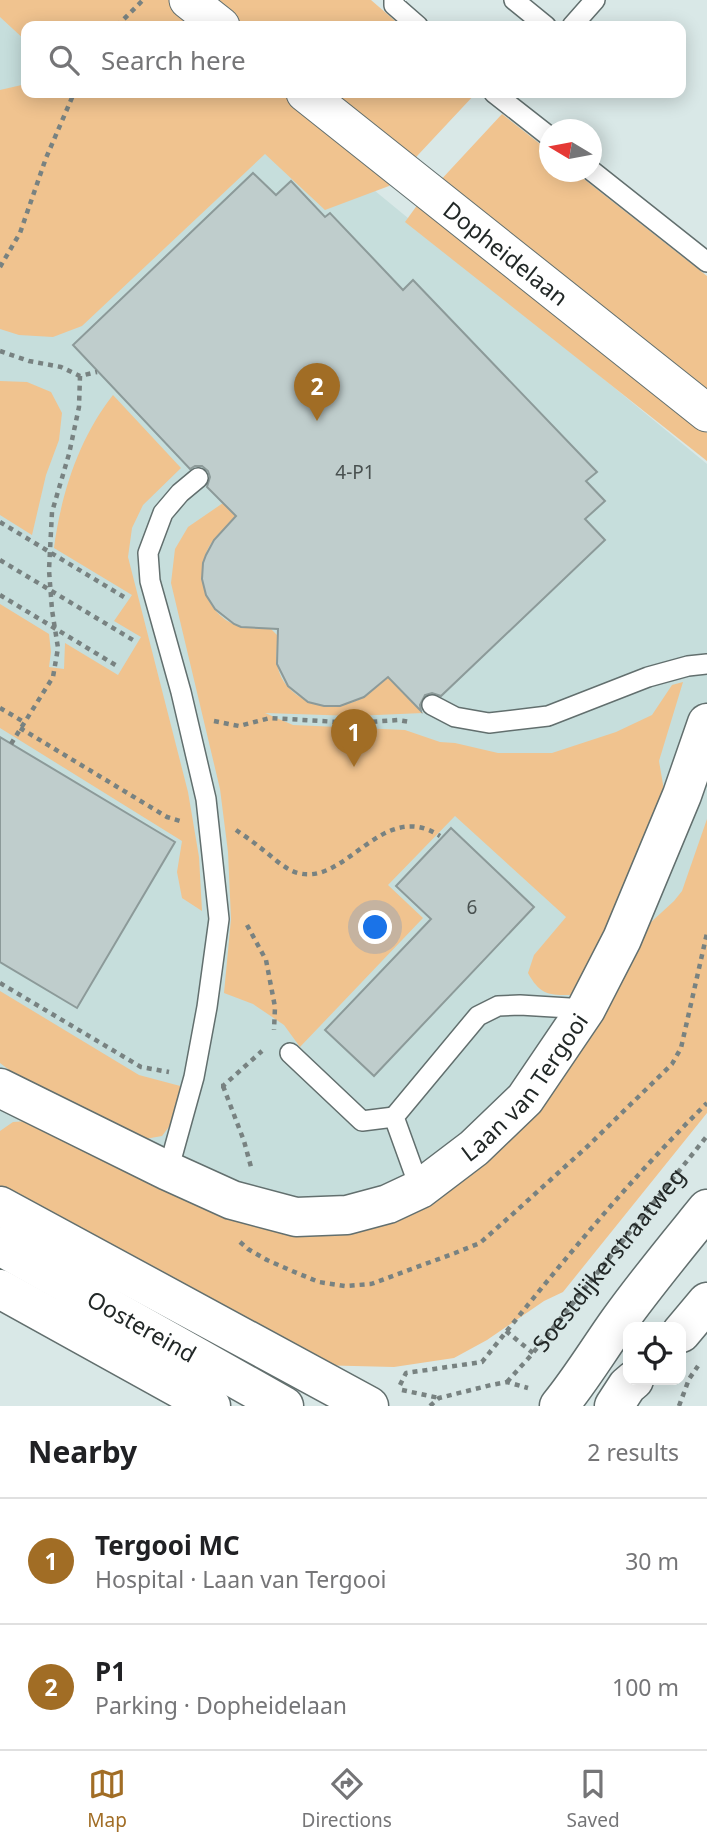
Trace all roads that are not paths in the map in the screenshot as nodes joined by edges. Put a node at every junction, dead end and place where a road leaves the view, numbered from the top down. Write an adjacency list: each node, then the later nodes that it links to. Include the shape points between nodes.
1 (188, 0): 5 (street)
2 (394, 0): 6 (lane)
3 (514, 0): 7 (lane)
4 (595, 0): 8 (lane)
5 (215, 21)
6 (412, 21)
7 (540, 21)
8 (576, 21)
9 (310, 98): 14 (street, Dopheidelaan)
10 (501, 98): 11 (lane)
11 (539, 128)
12 (602, 178): 13 (lane)
13 (707, 262)
14 (707, 413)
15 (198, 478): 23 (lane, via 163,513 148,553 150,582 206,799 219,919 194,1077)
16 (707, 664): 17 (lane, via 648,677 548,716 489,723 455,717)
17 (432, 705)
18 (707, 723): 19 (main road, Laan van Tergooi, via 622,939)
19 (586, 1009): 22 (lane, via 498,1006 478,1016); 24 (main road, Laan van Tergooi, via 525,1099 474,1148)
20 (290, 1053): 22 (lane, via 362,1121)
21 (1, 1092): 23 (main road, Laan van Tergooi)
22 (394, 1117): 24 (lane)
23 (168, 1171): 24 (main road, Laan van Tergooi, via 232,1200 296,1217 347,1215)
24 (420, 1189)
25 (0, 1206): 33 (main road)
26 (707, 1209): 36 (main road, Soestdijkerstraatweg)
27 (0, 1246): 35 (main road, Oostereind)
28 (0, 1289): 34 (main road)
29 (707, 1302): 30 (main road)
30 (691, 1347)
31 (629, 1385): 37 (main road)
32 (654, 1385): 38 (main road)
33 (384, 1398)
34 (211, 1406)
35 (284, 1406)
36 (559, 1406)
37 (614, 1406)
38 (648, 1406)

